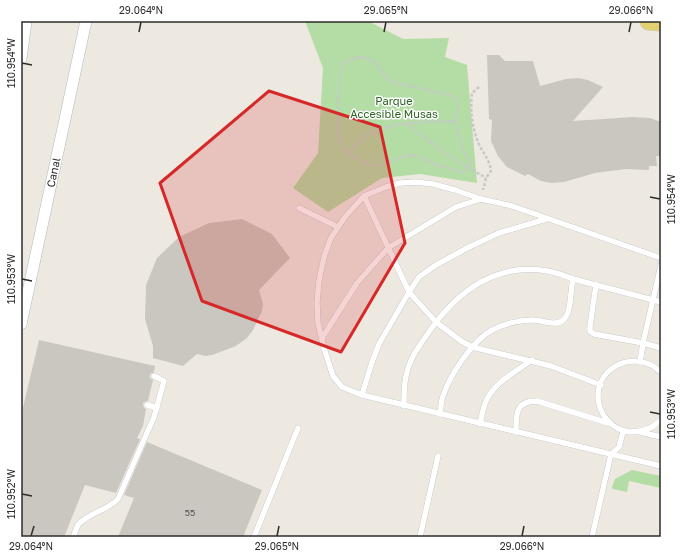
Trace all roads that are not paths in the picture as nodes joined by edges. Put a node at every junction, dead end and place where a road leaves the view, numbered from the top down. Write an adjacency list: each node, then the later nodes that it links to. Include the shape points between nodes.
1 (26, 21): 5 (street)
2 (86, 21): 20 (street, Canal)
3 (649, 21): 4 (main road)
4 (661, 22)
5 (21, 59)
6 (364, 196): 7 (lane, via 386,187 414,182 433,184); 10 (lane); 11 (lane)
7 (481, 199): 9 (lane, via 512,206); 11 (lane, via 456,207)
8 (299, 208): 10 (lane)
9 (546, 219): 12 (lane); 16 (lane, via 499,233 469,247 419,277)
10 (338, 227): 21 (lane, via 330,238 319,281 318,323)
11 (388, 248): 16 (lane); 21 (lane, via 357,283)
12 (661, 258)
13 (661, 265): 17 (lane)
14 (573, 279): 15 (lane); 19 (lane, via 551,271 507,271 485,280 463,294); 23 (lane, via 568,311 562,322 557,324 534,320 507,324 491,331)
15 (596, 285): 17 (lane); 22 (lane, via 590,331 594,334)
16 (409, 292): 19 (lane); 30 (lane, via 379,344)
17 (653, 299): 18 (lane); 22 (lane)
18 (661, 302)
19 (436, 322): 23 (lane); 32 (lane, via 410,363 404,381)
20 (21, 324)
21 (322, 338): 30 (lane, via 330,368 338,383)
22 (643, 343): 24 (lane); 26 (lane)
23 (472, 347): 25 (lane); 34 (lane, via 449,381 442,397)
24 (661, 348)
25 (532, 360): 29 (lane); 37 (lane, via 498,385 487,398)
26 (640, 362): 27 (lane, via 651,365); 29 (lane, via 624,362 614,367 605,375)
27 (661, 372)
28 (154, 376): 33 (lane, via 164,381)
29 (601, 385): 36 (lane, via 598,394 600,408)
30 (362, 396): 32 (lane)
31 (147, 405): 33 (lane)
32 (404, 406): 34 (lane)
33 (157, 408): 44 (lane)
34 (440, 414): 37 (lane)
35 (661, 420): 41 (lane)
36 (608, 423): 39 (lane, via 532,401 521,406 516,412); 40 (lane)
37 (480, 424): 39 (lane)
38 (298, 428): 49 (lane)
39 (516, 432): 45 (lane)
40 (623, 432): 41 (lane); 45 (lane, via 618,447)
41 (640, 432): 42 (lane)
42 (661, 436)
43 (135, 444): 44 (lane)
44 (141, 446): 48 (lane, via 118,499 84,520)
45 (611, 454): 47 (lane); 51 (lane)
46 (438, 456): 50 (lane)
47 (661, 466)
48 (73, 537)
49 (254, 537)
50 (420, 537)
51 (592, 537)

